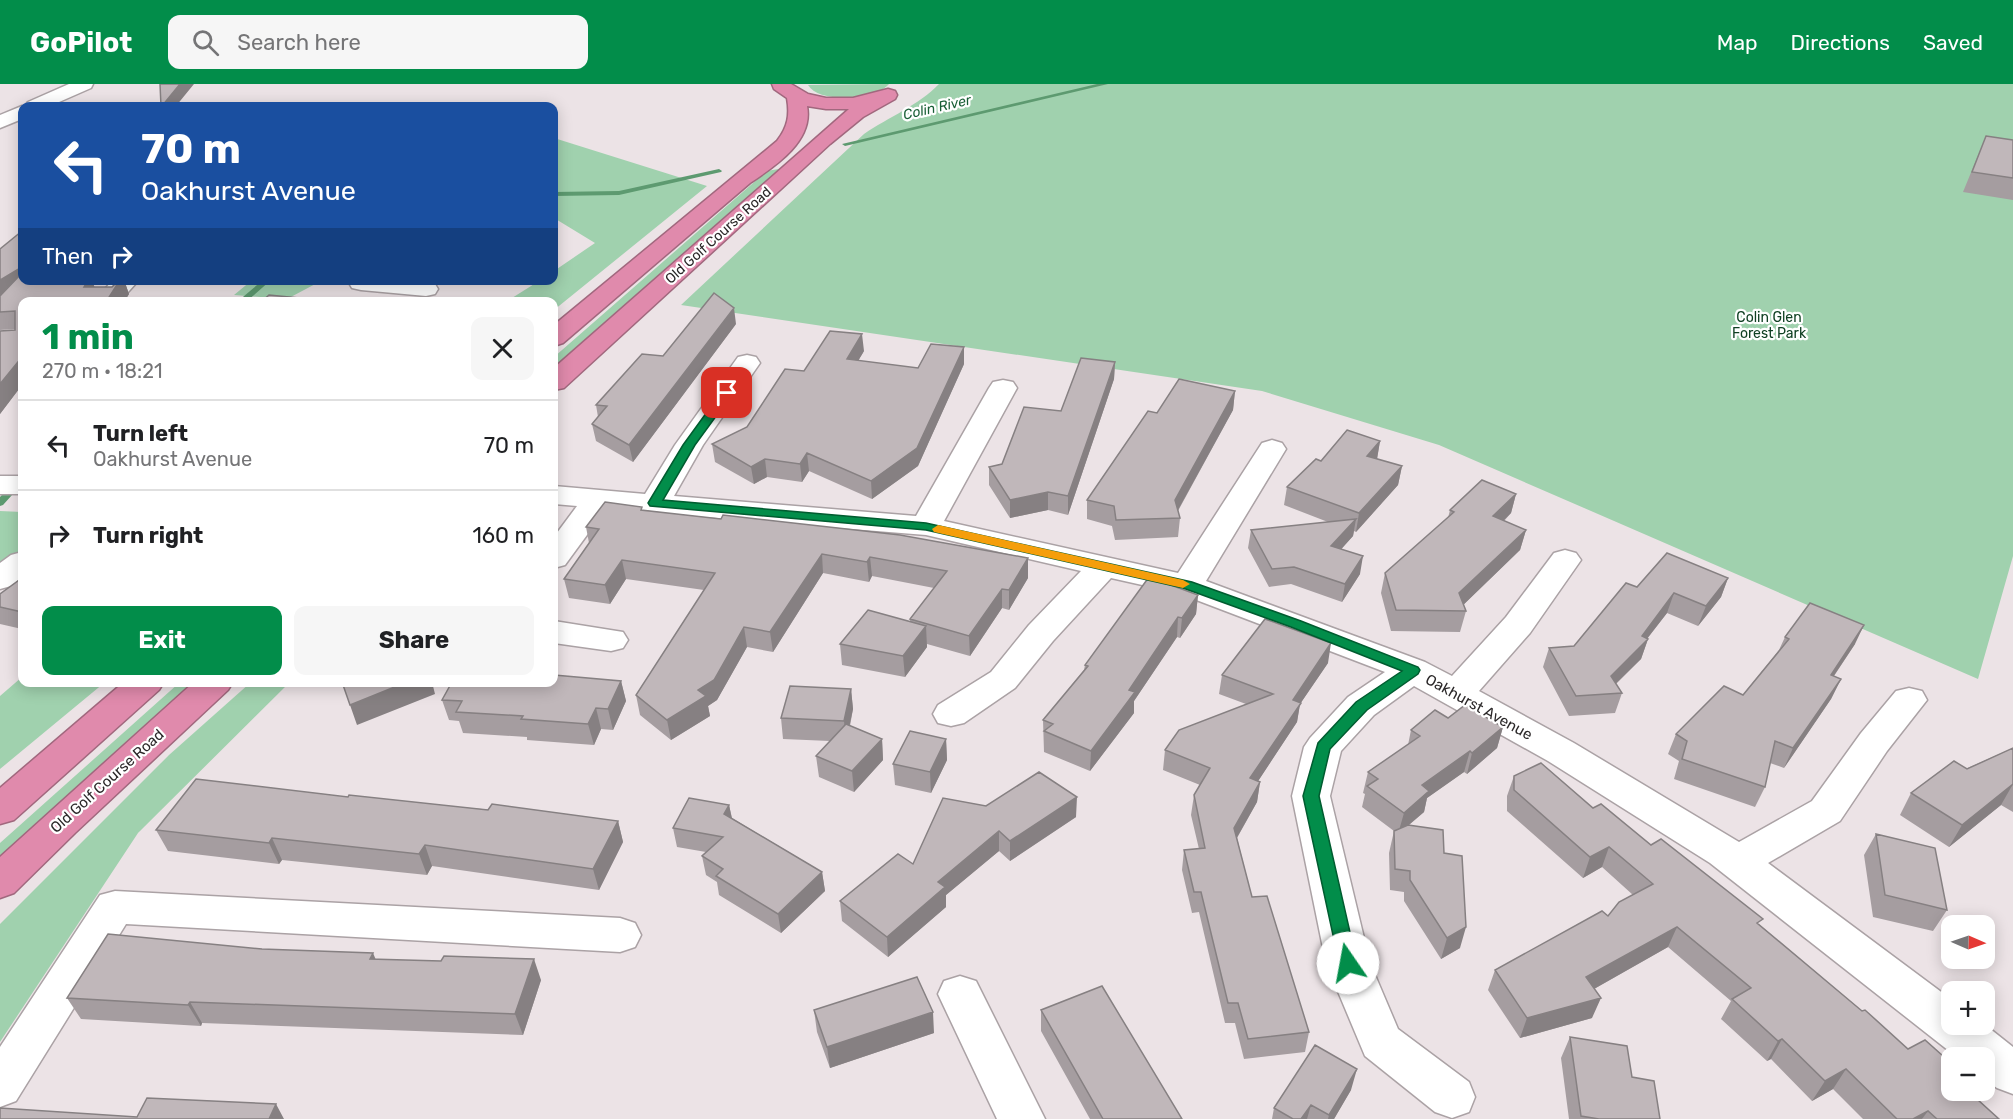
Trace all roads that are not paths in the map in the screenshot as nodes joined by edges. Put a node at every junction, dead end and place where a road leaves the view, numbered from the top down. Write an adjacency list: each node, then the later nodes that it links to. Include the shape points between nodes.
1 (84, 84): 4 (street)
2 (786, 89): 3 (highway, via 836,104 864,101); 11 (highway, Old Golf Course Road, via 799,106 799,120 776,156)
3 (895, 90): 13 (highway, Old Golf Course Road, via 856,113 823,140)
4 (44, 102)
5 (18, 114): 6 (street)
6 (0, 122)
7 (122, 285): 10 (street)
8 (426, 289): 9 (street)
9 (376, 290)
10 (110, 297)
11 (558, 335)
12 (747, 363): 20 (street, via 689,445)
13 (558, 378)
14 (1003, 388): 21 (street)
15 (1272, 449): 27 (street)
16 (0, 485): 17 (street)
17 (18, 485)
18 (558, 495): 19 (street, Oakhurst Avenue)
19 (598, 499): 20 (street, Oakhurst Avenue); 22 (street)
20 (668, 504): 21 (street, Oakhurst Avenue)
21 (926, 526): 25 (street, Oakhurst Avenue)
22 (558, 553)
23 (1565, 560): 33 (street, via 1518,625)
24 (18, 565): 26 (street)
25 (1104, 566): 27 (street, Oakhurst Avenue); 35 (street, via 1003,680)
26 (0, 579)
27 (1187, 585): 30 (street, Oakhurst Avenue)
28 (558, 633): 29 (street)
29 (611, 640)
30 (1413, 670): 33 (street, Oakhurst Avenue); 43 (street, via 1361,706 1323,747 1311,796 1348,963 1381,1042)
31 (141, 687): 36 (highway)
32 (211, 687): 38 (highway, Old Golf Course Road)
33 (1456, 694): 37 (street, Oakhurst Avenue, via 1561,752)
34 (1909, 700): 37 (street, via 1826,811)
35 (951, 714)
36 (0, 810)
37 (1738, 862): 41 (street, Oakhurst Avenue)
38 (0, 882)
39 (620, 935): 42 (street, via 115,907)
40 (960, 994): 44 (street)
41 (2013, 1074)
42 (0, 1086)
43 (1452, 1097)
44 (1021, 1119)

